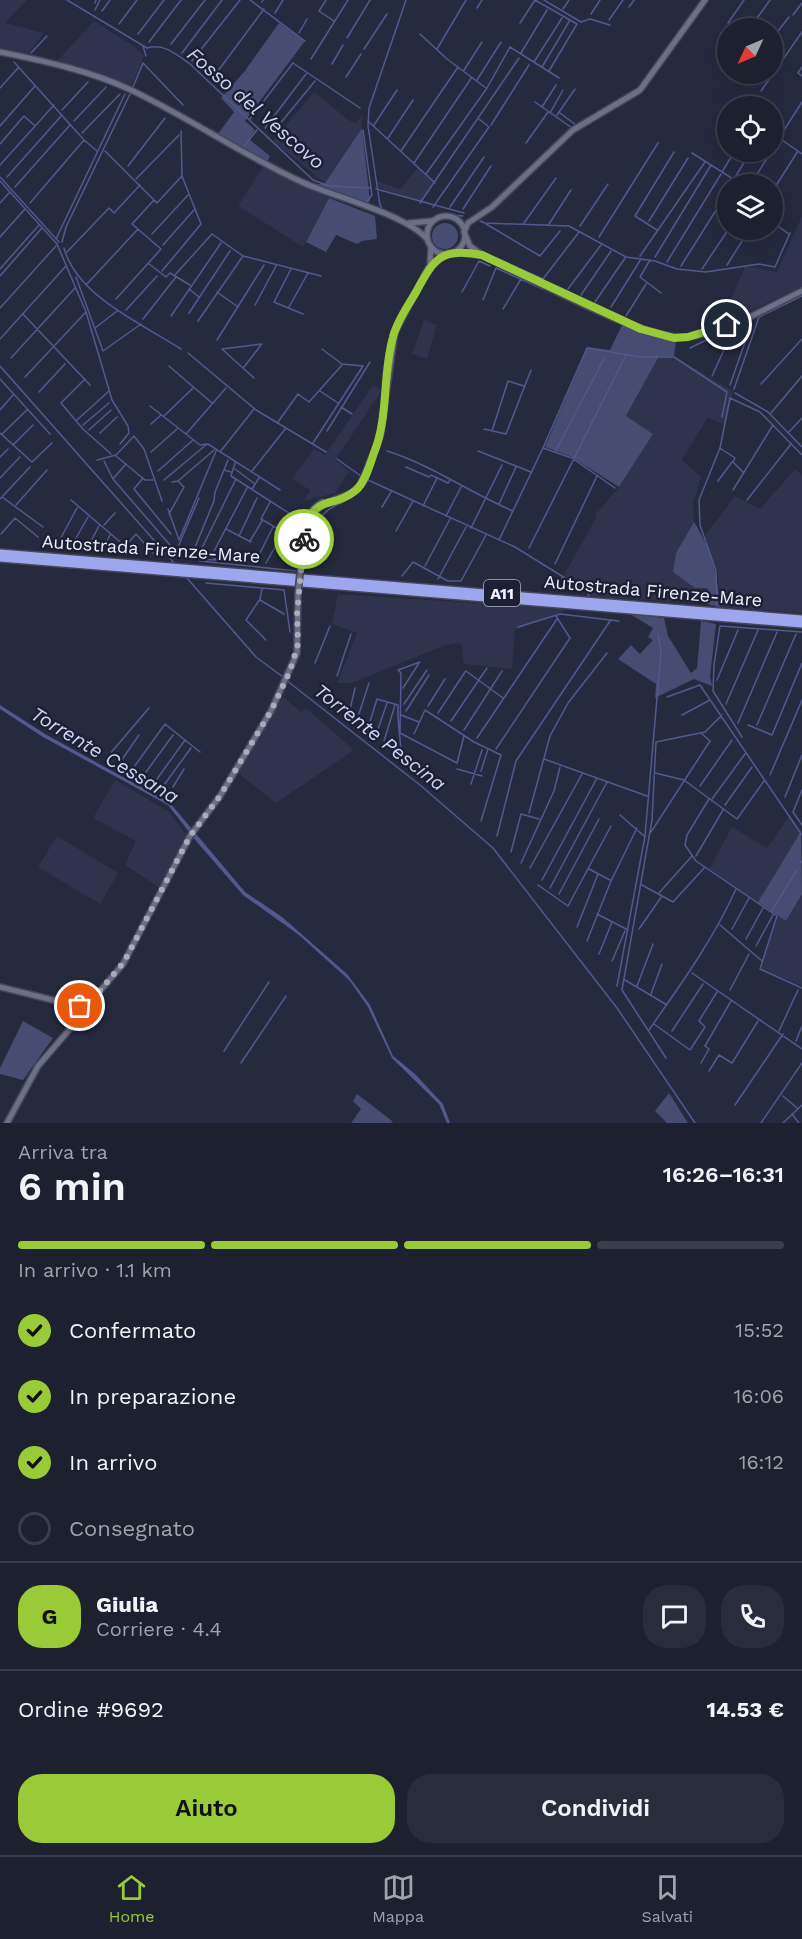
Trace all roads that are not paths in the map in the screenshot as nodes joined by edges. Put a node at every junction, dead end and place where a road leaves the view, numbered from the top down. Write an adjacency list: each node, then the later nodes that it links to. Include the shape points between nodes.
1 (705, 0): 3 (main road, via 640,90 578,127)
2 (0, 52): 6 (main road, via 76,70 130,89 266,165)
3 (477, 218): 4 (main road); 7 (main road, via 468,223)
4 (456, 219): 5 (main road, via 445,216); 7 (main road)
5 (433, 221): 6 (main road); 8 (main road, via 428,229)
6 (404, 223): 8 (main road)
7 (464, 232): 9 (main road, via 461,245); 10 (main road, via 470,246)
8 (429, 242): 9 (main road, via 437,251); 11 (main road)
9 (449, 253): 10 (main road); 11 (main road)
10 (482, 255): 12 (main road, via 641,329 674,338 711,332)
11 (429, 267): 20 (main road, bridge, via 393,336 383,420 374,454 357,490 311,514 301,563 298,644 271,711 220,796 192,833 124,962 93,1002)
12 (802, 291)
13 (0, 553): 15 (highway, Autostrada Firenze-Mare / A11)
14 (0, 558): 15 (highway, Autostrada Firenze-Mare / A11)
15 (166, 569): 16 (highway, Autostrada Firenze-Mare / A11)
16 (202, 572): 17 (highway, Autostrada Firenze-Mare / A11); 18 (highway, Autostrada Firenze-Mare / A11)
17 (802, 619)
18 (802, 624)
19 (0, 987): 20 (main road)
20 (78, 1010): 21 (main road, via 38,1066)
21 (7, 1123)

